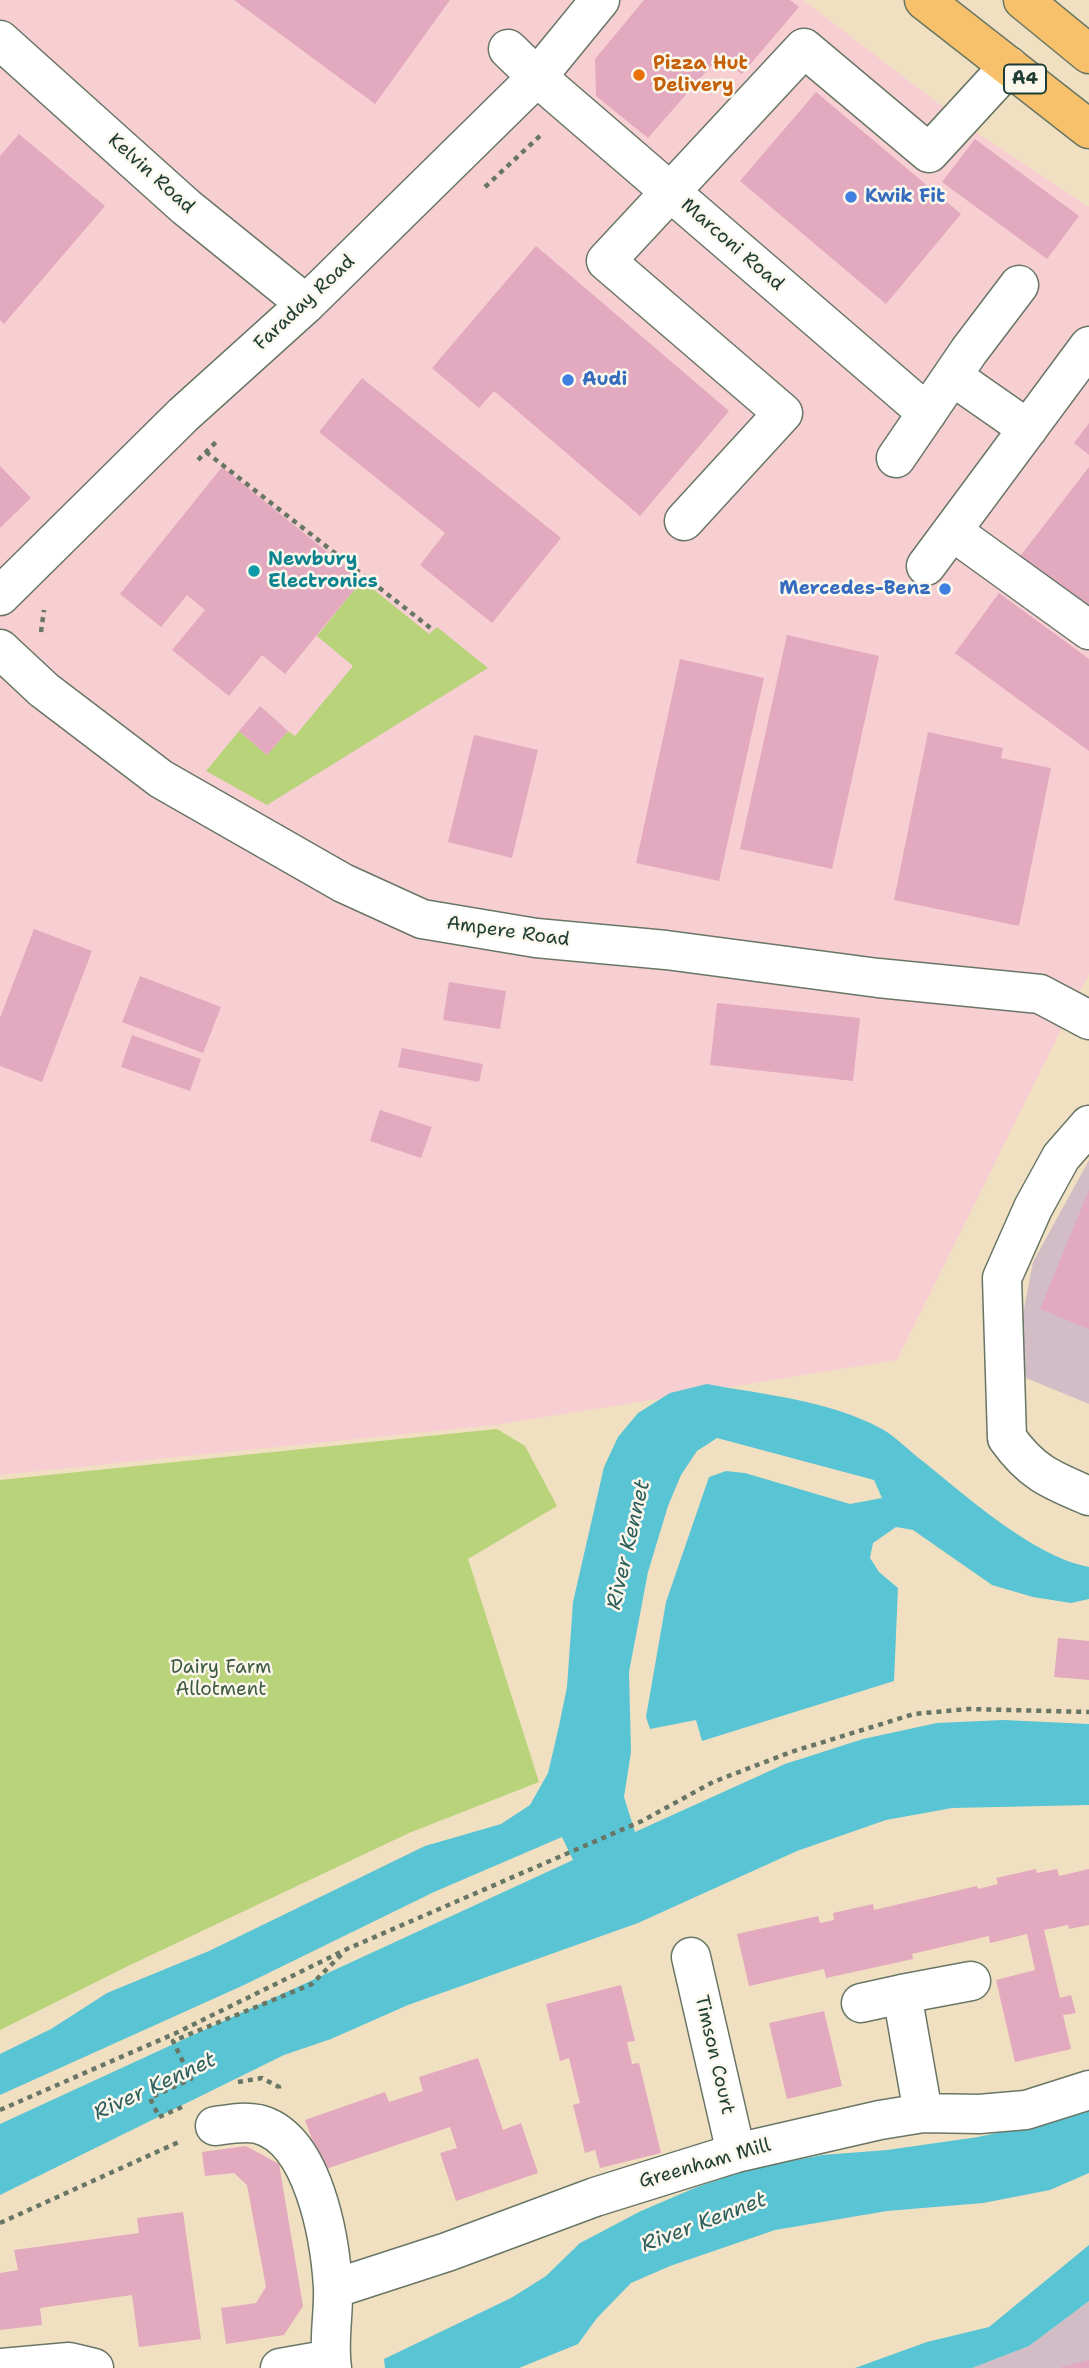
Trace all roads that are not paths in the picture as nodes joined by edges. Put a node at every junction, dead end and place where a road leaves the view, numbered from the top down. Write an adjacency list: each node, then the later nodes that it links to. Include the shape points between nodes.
1 (600, 0): 8 (street, Faraday Road)
2 (924, 0): 7 (main road, A4)
3 (1023, 0): 6 (main road)
4 (0, 40): 12 (street, Kelvin Road, via 186,206)
5 (508, 49): 8 (street, Marconi Road)
6 (1089, 54)
7 (1009, 66): 9 (main road, A4); 10 (street, via 929,153 804,48)
8 (537, 77): 10 (street, Marconi Road); 12 (street, Faraday Road)
9 (1089, 129)
10 (671, 192): 15 (street, Marconi Road); 18 (street, via 606,261 783,413)
11 (1019, 285): 14 (street)
12 (306, 304): 21 (street, Faraday Road, via 183,415)
13 (1089, 346): 16 (street)
14 (960, 364): 15 (street); 16 (street)
15 (926, 413): 17 (street)
16 (1028, 429): 19 (street)
17 (897, 458)
18 (684, 521)
19 (952, 531): 20 (street); 22 (street)
20 (926, 566)
21 (0, 596)
22 (1089, 630)
23 (0, 649): 24 (street, Ampere Road, via 44,690 161,779 343,883 422,919 536,938 1040,994)
24 (1089, 1020)
25 (1089, 1125): 26 (street, via 1061,1157 1002,1278 1007,1438 1038,1472)
26 (1089, 1496)
27 (691, 1957): 34 (street, Timson Court)
28 (971, 1981): 29 (street)
29 (902, 1994): 30 (street); 32 (street)
30 (861, 2003)
31 (1089, 2090): 32 (street, Greenham Mill, via 1026,2110)
32 (923, 2113): 34 (street, Greenham Mill)
33 (215, 2126): 35 (street, via 260,2124 292,2148 309,2173 327,2238)
34 (736, 2153): 35 (street, Greenham Mill)
35 (333, 2289): 36 (street)
36 (331, 2364): 39 (street)
37 (0, 2368): 38 (street, via 69,2362)
38 (94, 2368)
39 (280, 2368)

